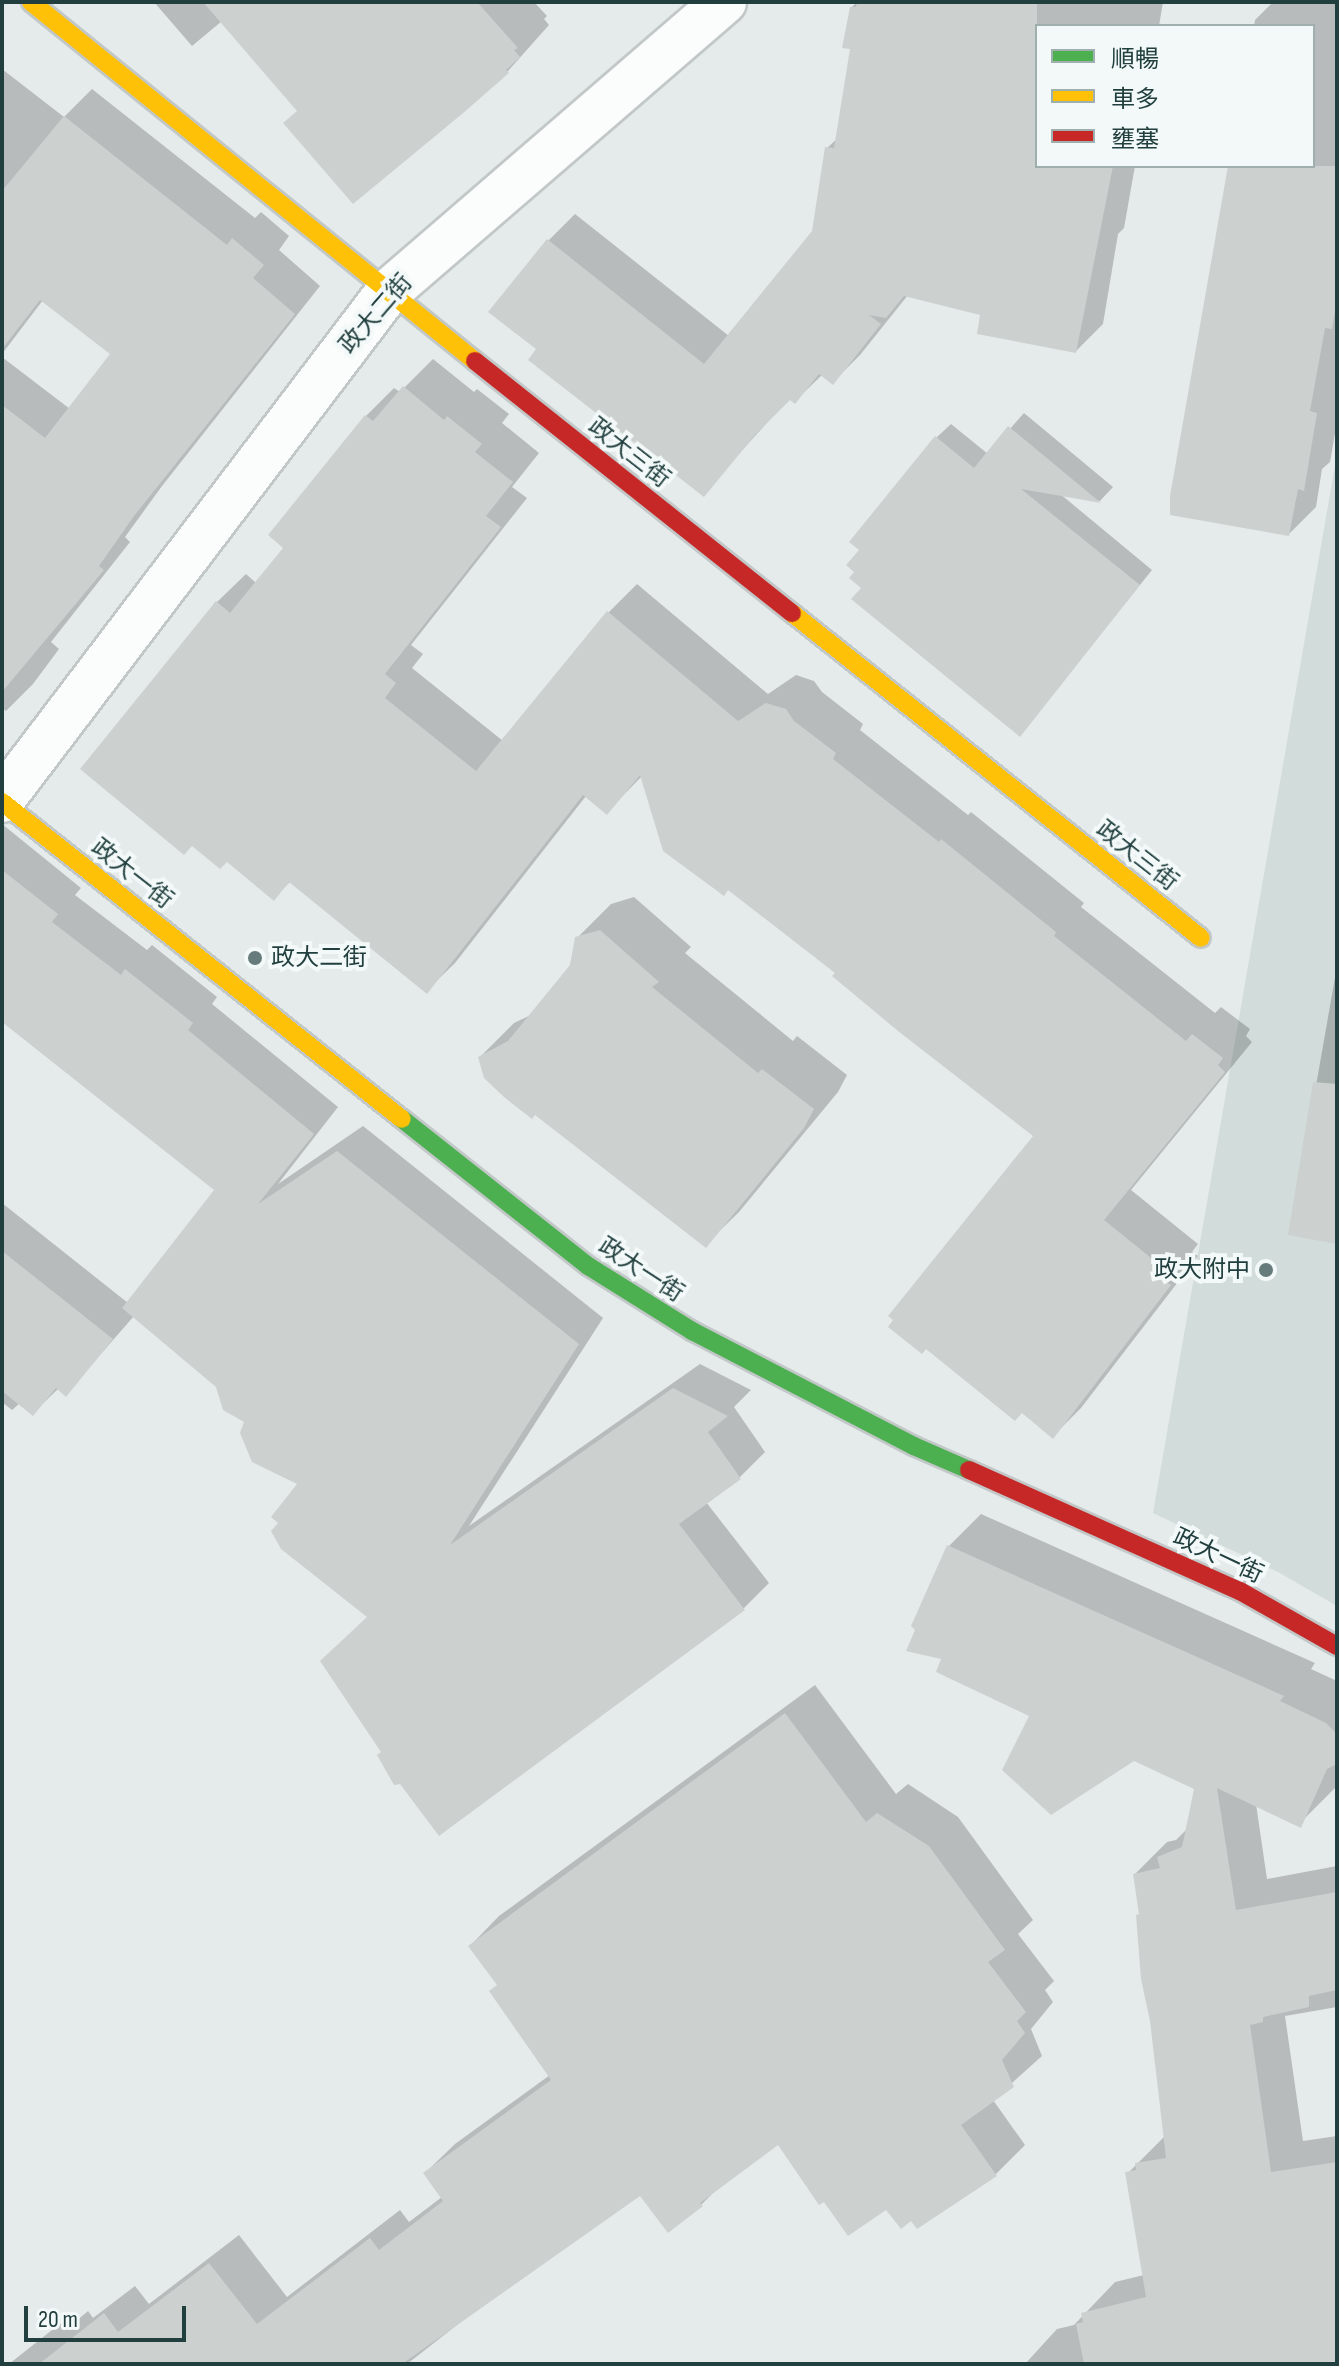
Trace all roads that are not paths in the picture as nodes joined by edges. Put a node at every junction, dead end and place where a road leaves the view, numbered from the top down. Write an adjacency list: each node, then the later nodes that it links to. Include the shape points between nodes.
1 (31, 2): 3 (street, 政大三街)
2 (724, 2): 3 (street, 政大二街)
3 (388, 292): 4 (street, 政大二街 / 政大二街); 5 (street, 政大三街)
4 (2, 801): 6 (street, 政大一街, via 588,1266 692,1331 914,1446 1240,1591)
5 (1201, 938)
6 (1337, 1646)

